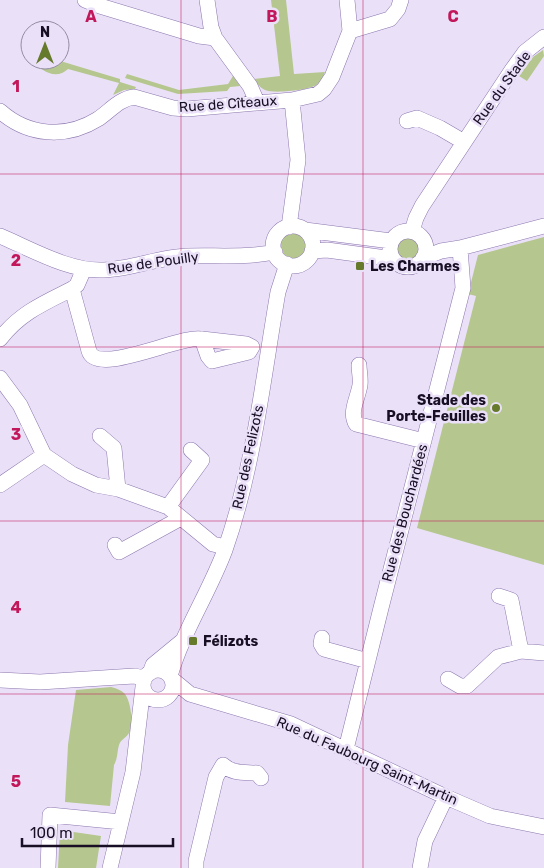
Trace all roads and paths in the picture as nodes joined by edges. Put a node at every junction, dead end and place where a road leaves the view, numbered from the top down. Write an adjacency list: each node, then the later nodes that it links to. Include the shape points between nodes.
1 (85, 0): 7 (street, via 199,36)
2 (207, 0): 7 (street)
3 (347, 0): 5 (street)
4 (401, 0): 5 (street, via 390,18)
5 (350, 31): 8 (street, Rue de Cîteaux, via 324,89 312,96)
6 (544, 37): 12 (street, Rue du Stade, via 525,52)
7 (215, 38): 9 (street, via 250,86)
8 (292, 100): 9 (street, Rue de Cîteaux); 14 (street, via 298,160)
9 (257, 102): 10 (street, Rue de Cîteaux, via 187,109 134,97 120,101 82,128 65,132 32,129)
10 (0, 111)
11 (407, 121): 12 (street, via 417,118)
12 (464, 142): 16 (street, Rue du Stade, via 422,206)
13 (544, 226): 19 (street)
14 (288, 227): 15 (street); 22 (street, via 277,235)
15 (305, 230): 18 (street); 20 (street, via 312,238)
16 (412, 231): 18 (street, via 400,232); 21 (street, via 422,237)
17 (0, 236): 25 (street, Rue de Pouilly)
18 (391, 241): 23 (street, via 390,252)
19 (460, 248): 21 (street); 34 (street, Rue des Bouchardées, via 463,288)
20 (312, 251): 23 (street, via 327,250); 24 (street, via 304,262 296,266)
21 (424, 251): 23 (street, via 420,262 410,267)
22 (275, 252): 24 (street, via 279,260); 25 (street, Rue de Pouilly, via 255,256 185,256 105,270)
23 (395, 262)
24 (287, 264): 30 (street, Rue des Felizots, via 278,292)
25 (84, 269): 26 (street)
26 (72, 289): 27 (street, via 26,312 10,325); 28 (street, via 93,358 120,359 188,339)
27 (0, 339)
28 (202, 339): 29 (street); 29 (street, via 212,361 249,352)
29 (252, 347): 30 (street)
30 (268, 350): 42 (street, Rue des Felizots, via 241,498)
31 (359, 365): 34 (street, via 360,383 353,413 356,424)
32 (0, 378): 36 (street, via 20,404)
33 (100, 436): 38 (street, via 114,448)
34 (424, 441): 48 (street, Rue des Bouchardées)
35 (191, 450): 39 (street, via 202,460)
36 (44, 455): 37 (street); 38 (street, via 72,474 96,485)
37 (0, 485)
38 (118, 489): 39 (street)
39 (168, 507): 40 (street)
40 (181, 518): 41 (street, via 119,552); 42 (street, via 213,544)
41 (115, 545)
42 (225, 547): 45 (street, Rue des Felizots)
43 (499, 596): 46 (street, via 511,600)
44 (322, 638): 48 (street, via 324,649)
45 (182, 641): 49 (street, Rue des Felizots); 50 (street, Rue des Felizots, via 153,665)
46 (521, 651): 47 (street); 51 (street, via 498,658 467,686)
47 (544, 653)
48 (368, 661): 56 (street, Rue des Bouchardées)
49 (171, 678): 50 (street, via 157,670); 53 (street, Rue du Faubourg Saint-Martin); 54 (street, Rue des Felizots, via 173,691)
50 (146, 679): 52 (street, via 134,676 40,682); 54 (street, via 144,692 151,699); 55 (street)
51 (448, 679)
52 (0, 680)
53 (190, 694): 54 (street, Rue du Faubourg Saint-Martin); 56 (street, Rue du Faubourg Saint-Martin, via 291,724)
54 (165, 699): 55 (street, Rue des Felizots)
55 (138, 732): 59 (street, via 133,772)
56 (346, 749): 58 (street, Rue du Faubourg Saint-Martin)
57 (261, 778): 63 (street, via 257,773 236,772 223,765 216,777)
58 (446, 797): 60 (street, Rue du Faubourg Saint-Martin, via 490,816); 64 (street, via 425,841)
59 (120, 822): 61 (street, via 50,815); 62 (street)
60 (544, 827)
61 (48, 868)
62 (110, 868)
63 (196, 868)
64 (420, 868)

